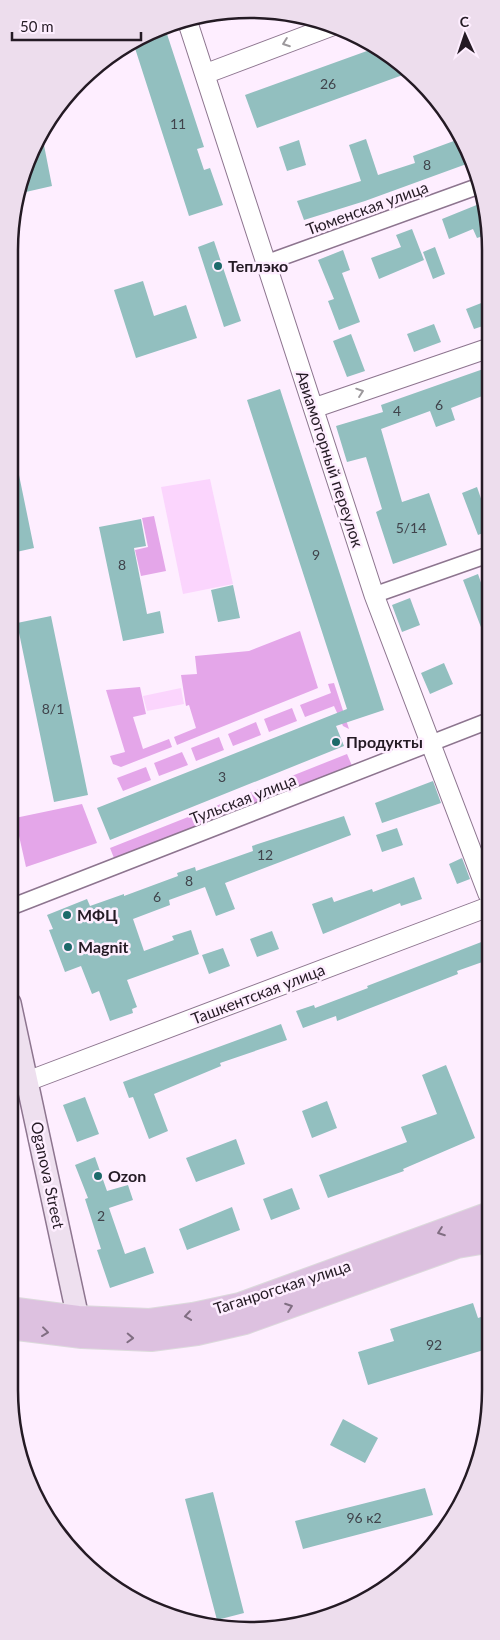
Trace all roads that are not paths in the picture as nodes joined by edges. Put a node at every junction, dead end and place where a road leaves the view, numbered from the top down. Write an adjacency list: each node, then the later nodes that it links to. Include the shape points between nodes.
1 (189, 25): 3 (street, Авиамоторный переулок)
2 (323, 29): 3 (street, one-way to 3)
3 (205, 74): 5 (street, Авиамоторный переулок)
4 (474, 188): 5 (street, Тюменская улица)
5 (266, 263): 7 (street, Авиамоторный переулок)
6 (482, 350): 7 (street, one-way to 6)
7 (314, 408): 9 (street, Авиамоторный переулок)
8 (482, 557): 9 (street)
9 (374, 595): 11 (street, Авиамоторный переулок)
10 (482, 723): 11 (street, Тульская улица)
11 (429, 743): 12 (street, Авиамоторный переулок); 13 (street, Тульская улица)
12 (482, 879)
13 (18, 904)
14 (482, 909): 16 (street, Ташкентская улица)
15 (18, 1038): 16 (main road, Oganova Street)
16 (28, 1081): 21 (main road, Oganova Street)
17 (482, 1217): 21 (main road, Таганрогская улица, one-way to 21, via 240,1304 193,1315)
18 (482, 1242): 21 (main road, Таганрогская улица, one-way to 18, via 151,1339 206,1331 245,1322 457,1246)
19 (18, 1311): 21 (main road, Таганрогская улица)
20 (18, 1327): 21 (main road, Таганрогская улица, one-way to 21)
21 (80, 1327)

